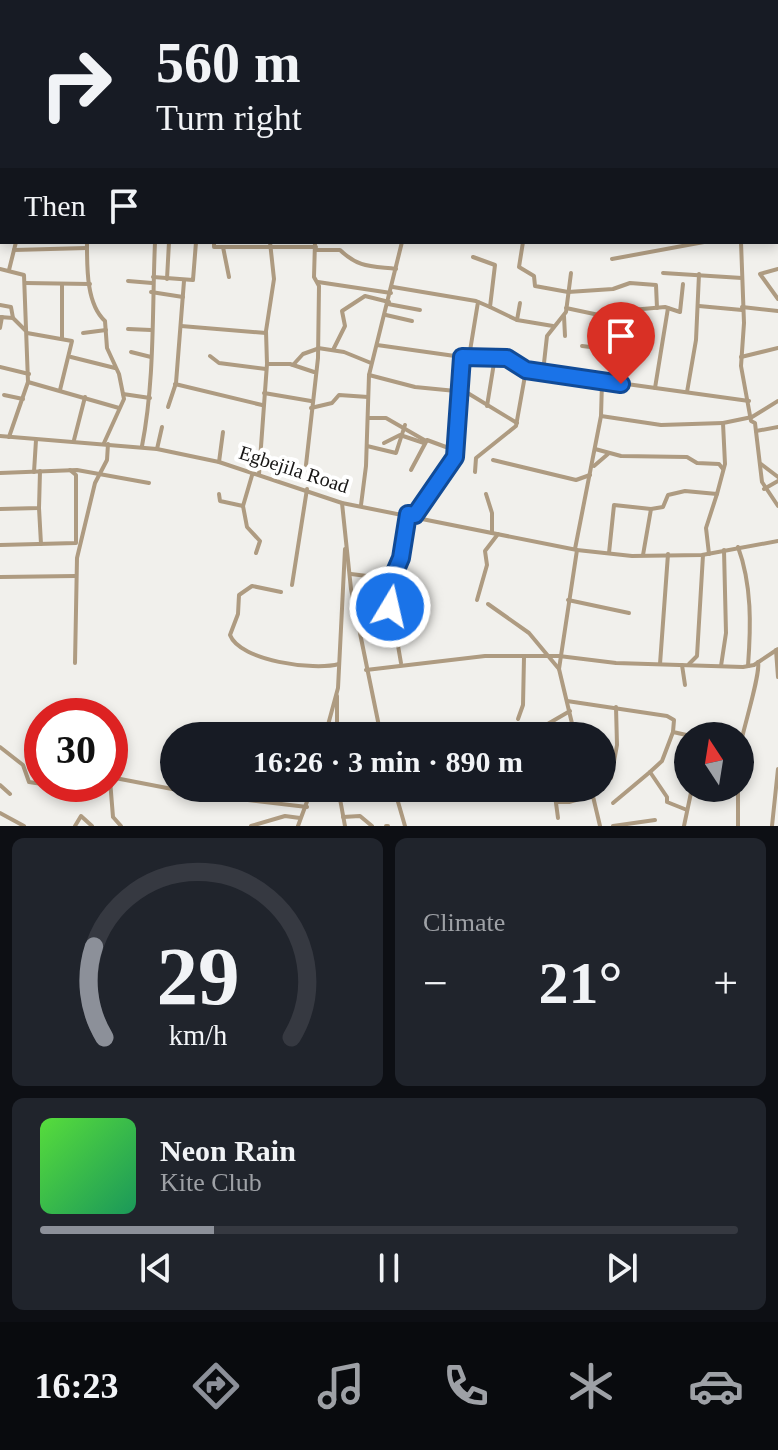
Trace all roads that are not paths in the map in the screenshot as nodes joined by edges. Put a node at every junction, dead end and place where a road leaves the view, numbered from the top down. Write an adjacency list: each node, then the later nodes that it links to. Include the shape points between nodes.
1 (16, 244): 14 (street)
2 (155, 244): 27 (street)
3 (169, 244): 26 (street)
4 (196, 244): 29 (street, via 193,280)
5 (214, 244): 13 (street)
6 (270, 244): 12 (street); 13 (street); 67 (street, via 274,279)
7 (402, 244): 18 (street, Egbejila Road)
8 (523, 244): 37 (street, via 520,270 533,274 535,286)
9 (693, 244): 16 (street)
10 (741, 244): 25 (street)
11 (87, 245): 14 (street); 33 (street)
12 (316, 246): 18 (street, via 340,250 360,265); 30 (street)
13 (223, 247): 24 (street)
14 (14, 250): 20 (street)
15 (473, 257): 45 (street, via 495,265)
16 (612, 259)
17 (0, 269): 20 (street)
18 (396, 269): 35 (street, Egbejila Road)
19 (778, 269): 39 (street, via 760,274)
20 (9, 270): 31 (street, via 20,272)
21 (571, 273): 37 (street)
22 (663, 273): 23 (street)
23 (699, 274): 25 (street); 44 (street)
24 (229, 277)
25 (742, 278): 49 (street)
26 (167, 279): 27 (street); 29 (street)
27 (152, 280): 28 (street); 36 (street)
28 (128, 281)
29 (184, 281): 38 (street)
30 (316, 282): 35 (street); 72 (street)
31 (25, 283): 32 (street); 65 (street)
32 (62, 284): 33 (street); 69 (street)
33 (90, 284): 63 (street)
34 (683, 284): 48 (street, via 682,310)
35 (392, 290): 40 (street); 41 (street, Egbejila Road)
36 (151, 292): 38 (street); 64 (street)
37 (568, 292): 46 (street); 47 (street, via 630,283 656,285)
38 (183, 297): 59 (street)
39 (778, 299)
40 (478, 302): 45 (street); 80 (street)
41 (389, 303): 50 (street); 52 (street, Egbejila Road); 74 (street, via 365,296 342,311 345,326)
42 (520, 303): 57 (street)
43 (0, 305): 55 (street, via 11,307)
44 (699, 306): 49 (street); 100 (street)
45 (490, 307): 57 (street)
46 (566, 308): 53 (street); 56 (street)
47 (657, 308): 48 (street); 75 (street, via 632,308)
48 (668, 308): 97 (street)
49 (742, 308): 51 (street); 82 (street)
50 (420, 310)
51 (778, 311)
52 (386, 315): 58 (street); 70 (street, Egbejila Road)
53 (564, 316): 60 (street); 68 (street)
54 (1, 317): 55 (street); 61 (street)
55 (13, 318): 65 (street)
56 (613, 318)
57 (517, 320): 60 (street)
58 (412, 321)
59 (181, 326): 67 (street); 95 (street)
60 (553, 326): 90 (street)
61 (0, 328)
62 (128, 329): 64 (street)
63 (106, 330): 66 (street); 87 (street)
64 (151, 330): 79 (street)
65 (26, 332): 69 (street); 91 (street)
66 (83, 333)
67 (266, 333): 85 (street)
68 (565, 336)
69 (62, 339): 78 (street, via 72,341)
70 (377, 345): 80 (street); 83 (street, Egbejila Road)
71 (582, 346): 75 (street)
72 (318, 348): 74 (street); 84 (street); 89 (street)
73 (778, 348): 82 (street)
74 (333, 350): 83 (street)
75 (625, 351): 96 (street)
76 (131, 352): 79 (street)
77 (210, 356): 85 (street, via 219,363)
78 (71, 357): 87 (street); 98 (street)
79 (151, 357): 106 (street)
80 (465, 357): 81 (street); 99 (street)
81 (487, 357): 88 (street, via 511,359); 112 (street, via 494,371)
82 (741, 357): 109 (street)
83 (371, 363): 92 (street, Egbejila Road)
84 (293, 365): 85 (street); 89 (street)
85 (267, 366): 101 (street)
86 (0, 367): 91 (street)
87 (117, 369): 102 (street)
88 (526, 370): 90 (street); 119 (street)
89 (314, 372): 108 (street)
90 (543, 372): 94 (street)
91 (29, 374): 93 (street)
92 (369, 375): 99 (street); 105 (street, Egbejila Road)
93 (28, 382): 98 (street); 107 (street)
94 (602, 382): 96 (street); 116 (street)
95 (175, 384): 111 (street); 113 (street)
96 (621, 384): 97 (street)
97 (655, 388): 100 (street)
98 (60, 390): 104 (street)
99 (461, 391): 112 (street); 137 (street)
100 (687, 392): 109 (street)
101 (264, 393): 108 (street); 111 (street)
102 (123, 394): 106 (street); 114 (street)
103 (4, 395): 107 (street)
104 (85, 397): 114 (street); 129 (street)
105 (368, 397): 115 (street, via 339,395 332,403); 118 (street, Egbejila Road)
106 (150, 398): 133 (street)
107 (23, 399): 127 (street)
108 (311, 401): 115 (street)
109 (749, 401): 117 (street)
110 (778, 401): 117 (street)
111 (263, 405): 151 (street)
112 (487, 406): 119 (street)
113 (168, 407)
114 (119, 408): 132 (street)
115 (311, 408): 143 (street)
116 (601, 416): 120 (street, via 661,425); 136 (street)
117 (752, 417): 120 (street); 124 (street)
118 (368, 418): 123 (street, via 386,418); 134 (street, Egbejila Road)
119 (517, 423): 149 (street, via 476,458)
120 (723, 423): 147 (street)
121 (162, 427): 135 (street)
122 (778, 427): 124 (street)
123 (403, 430): 130 (street); 131 (street); 134 (street, via 396,453)
124 (756, 431): 142 (street)
125 (223, 432): 141 (street)
126 (0, 436): 127 (street, Egbejila Road)
127 (9, 437): 128 (street, Egbejila Road)
128 (36, 440): 129 (street, Egbejila Road); 148 (street)
129 (74, 440): 132 (street, Egbejila Road)
130 (425, 442): 137 (street); 146 (street)
131 (384, 443)
132 (106, 444): 133 (street, Egbejila Road); 139 (street)
133 (142, 446): 135 (street, Egbejila Road)
134 (367, 446): 163 (street, Egbejila Road)
135 (157, 449): 141 (street, Egbejila Road)
136 (595, 449): 138 (street); 144 (street)
137 (454, 450): 170 (street, via 455,457)
138 (608, 454): 144 (street); 147 (street, via 687,457 719,464)
139 (107, 460): 152 (street); 154 (street)
140 (493, 460): 153 (street, via 572,479)
141 (219, 462): 151 (street, Egbejila Road)
142 (759, 463): 155 (street); 158 (street)
143 (306, 465)
144 (592, 468): 153 (street)
145 (70, 470): 148 (street); 152 (street); 174 (street, via 76,475 77,540)
146 (411, 470)
147 (724, 471): 161 (street)
148 (37, 472): 150 (street); 166 (street)
149 (475, 472)
150 (0, 473)
151 (256, 473): 157 (street, Egbejila Road); 164 (street)
152 (101, 474): 154 (street); 186 (street, via 84,520)
153 (590, 475): 178 (street)
154 (111, 476): 156 (street)
155 (778, 479): 158 (street)
156 (149, 483)
157 (307, 489): 162 (street, Egbejila Road); 189 (street)
158 (764, 489): 165 (street)
159 (219, 494): 164 (street, via 220,501)
160 (486, 494): 171 (street)
161 (717, 494): 168 (street, via 675,491 663,507); 183 (street, via 706,528)
162 (342, 503): 163 (street, Egbejila Road); 176 (street)
163 (361, 505): 169 (street)
164 (243, 506): 180 (street, via 247,527 260,541)
165 (778, 506)
166 (39, 508): 167 (street); 174 (street)
167 (0, 509)
168 (651, 509): 181 (street, via 614,505); 184 (street)
169 (408, 514): 170 (street); 188 (street, via 401,558)
170 (415, 515): 171 (street)
171 (492, 533): 172 (street)
172 (498, 534): 178 (street); 191 (street, via 485,551 487,565)
173 (778, 541): 177 (street)
174 (41, 544): 175 (street)
175 (0, 545)
176 (345, 547): 185 (street); 202 (street)
177 (738, 547): 179 (street); 207 (street, via 752,627)
178 (576, 549): 181 (street); 192 (street)
179 (724, 550): 183 (street); 206 (street, via 726,633)
180 (256, 553)
181 (609, 553): 184 (street)
182 (668, 554): 183 (street); 184 (street); 204 (street)
183 (706, 554): 199 (street)
184 (643, 555)
185 (350, 574): 188 (street); 209 (street)
186 (76, 576): 187 (street); 201 (street)
187 (0, 577)
188 (391, 579): 203 (street, via 388,595)
189 (292, 585)
190 (281, 592): 202 (street, via 252,586 241,591 232,641 244,653 286,663 323,668)
191 (477, 600)
192 (568, 600): 194 (street); 197 (street)
193 (488, 604): 196 (street, via 529,633)
194 (629, 613)
195 (777, 649): 200 (street); 210 (street)
196 (546, 656): 197 (street); 198 (street); 208 (street)
197 (559, 656): 204 (street); 208 (street)
198 (524, 657): 203 (street); 216 (street)
199 (696, 662): 205 (street); 206 (street)
200 (758, 662): 207 (street); 222 (street)
201 (75, 663)
202 (339, 664): 212 (street)
203 (402, 664): 209 (street)
204 (660, 664): 205 (street)
205 (686, 665): 211 (street)
206 (721, 666): 207 (street)
207 (748, 666)
208 (559, 669): 213 (street)
209 (366, 670): 219 (street)
210 (778, 677)
211 (685, 685)
212 (337, 696): 217 (street); 218 (street)
213 (567, 701): 214 (street); 215 (street)
214 (616, 707): 223 (street, via 672,718); 225 (street)
215 (570, 711): 220 (street); 221 (street)
216 (518, 719)
217 (328, 722)
218 (337, 722)
219 (378, 722)
220 (551, 722)
221 (572, 722)
222 (744, 722)
223 (673, 732): 228 (street, via 662,761)
224 (0, 747): 226 (street)
225 (616, 750)
226 (24, 768)
227 (778, 769): 229 (street)
228 (650, 772): 241 (street); 243 (street, via 667,802)
229 (777, 777): 265 (street)
230 (128, 781): 242 (street)
231 (0, 785): 232 (street)
232 (10, 794)
233 (113, 802): 250 (street)
234 (308, 802): 242 (street)
235 (340, 802): 246 (street)
236 (398, 802): 251 (street)
237 (556, 802): 248 (street)
238 (595, 802): 261 (street)
239 (689, 802): 243 (street)
240 (738, 802): 264 (street)
241 (613, 803)
242 (307, 807): 247 (street)
243 (687, 810): 263 (street)
244 (0, 813): 252 (street)
245 (353, 816): 246 (street); 259 (street); 260 (street, via 368,819)
246 (343, 817): 259 (street)
247 (300, 818): 257 (street, via 285,816); 258 (street)
248 (558, 818)
249 (655, 820): 262 (street)
250 (115, 823): 255 (street); 256 (street)
251 (403, 824)
252 (24, 826)
253 (75, 826): 254 (street, via 81,816)
254 (92, 826)
255 (108, 826)
256 (121, 826)
257 (251, 826)
258 (298, 826)
259 (345, 826)
260 (372, 826)
261 (600, 826)
262 (613, 826)
263 (684, 826)
264 (738, 826)
265 (772, 826)

